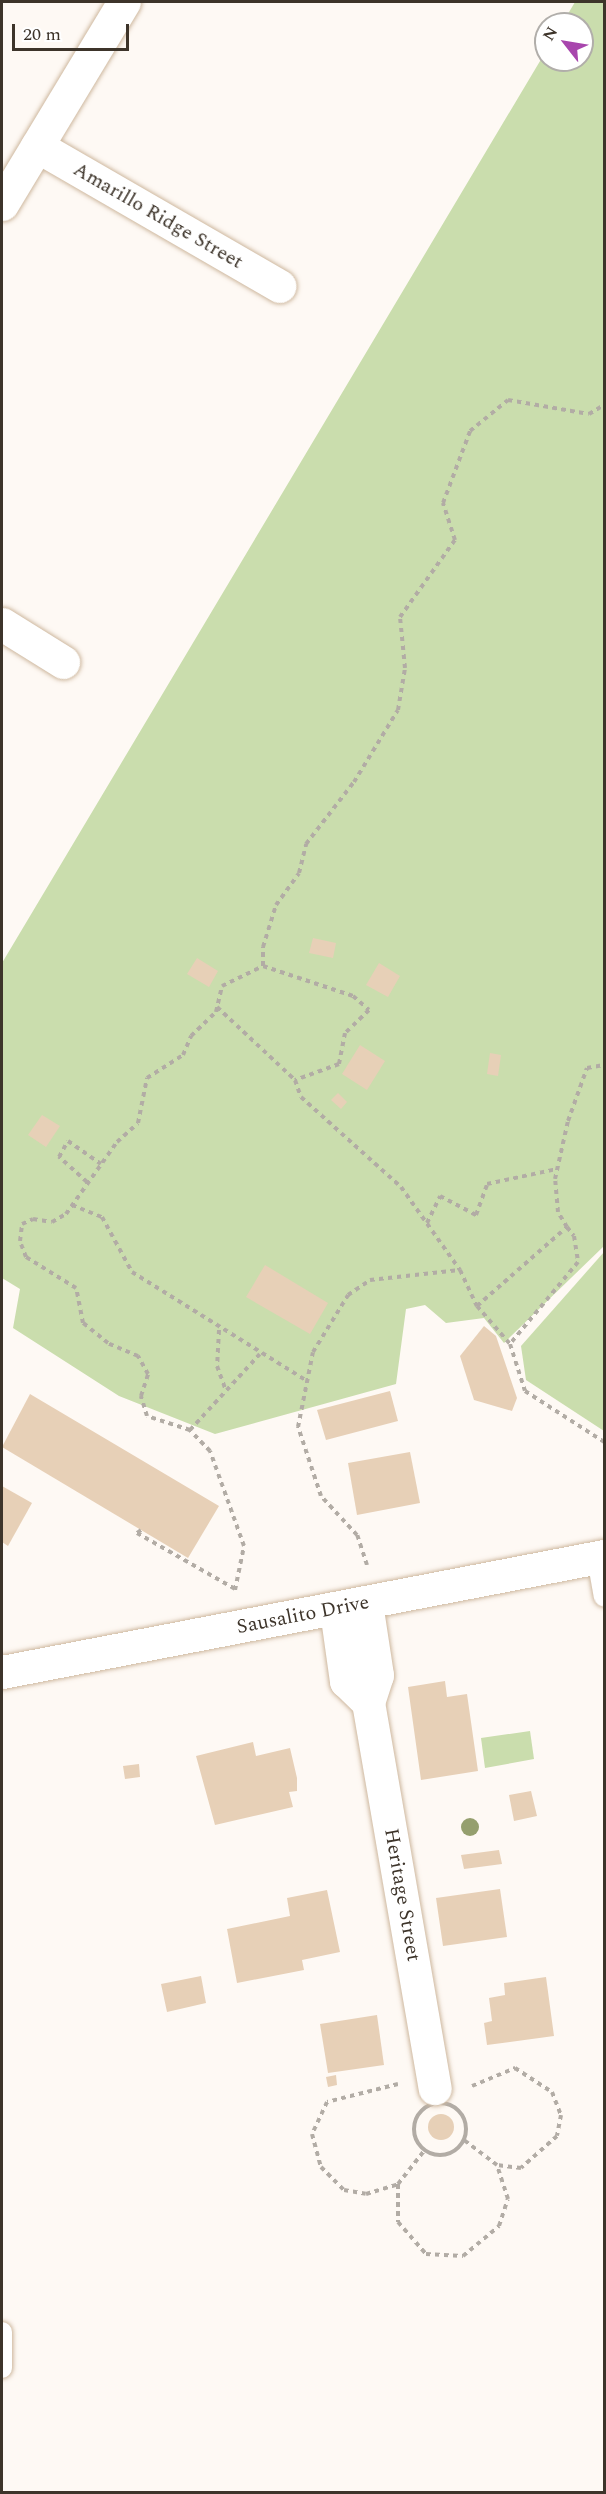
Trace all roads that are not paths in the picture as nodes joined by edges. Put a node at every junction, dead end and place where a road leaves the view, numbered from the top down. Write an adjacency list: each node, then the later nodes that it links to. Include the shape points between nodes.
1 (124, 2): 2 (street)
2 (37, 146): 3 (street); 4 (street, Amarillo Ridge Street)
3 (2, 204)
4 (279, 286)
5 (2, 624): 6 (street)
6 (63, 662)
7 (601, 1557): 8 (lane); 9 (street, Sausalito Drive)
8 (604, 1596)
9 (360, 1604): 10 (street, Sausalito Drive); 11 (street, Heritage Street, via 346,1681 368,1702)
10 (2, 1672)
11 (453, 2097)
12 (2, 2332): 13 (lane)
13 (2, 2368)

